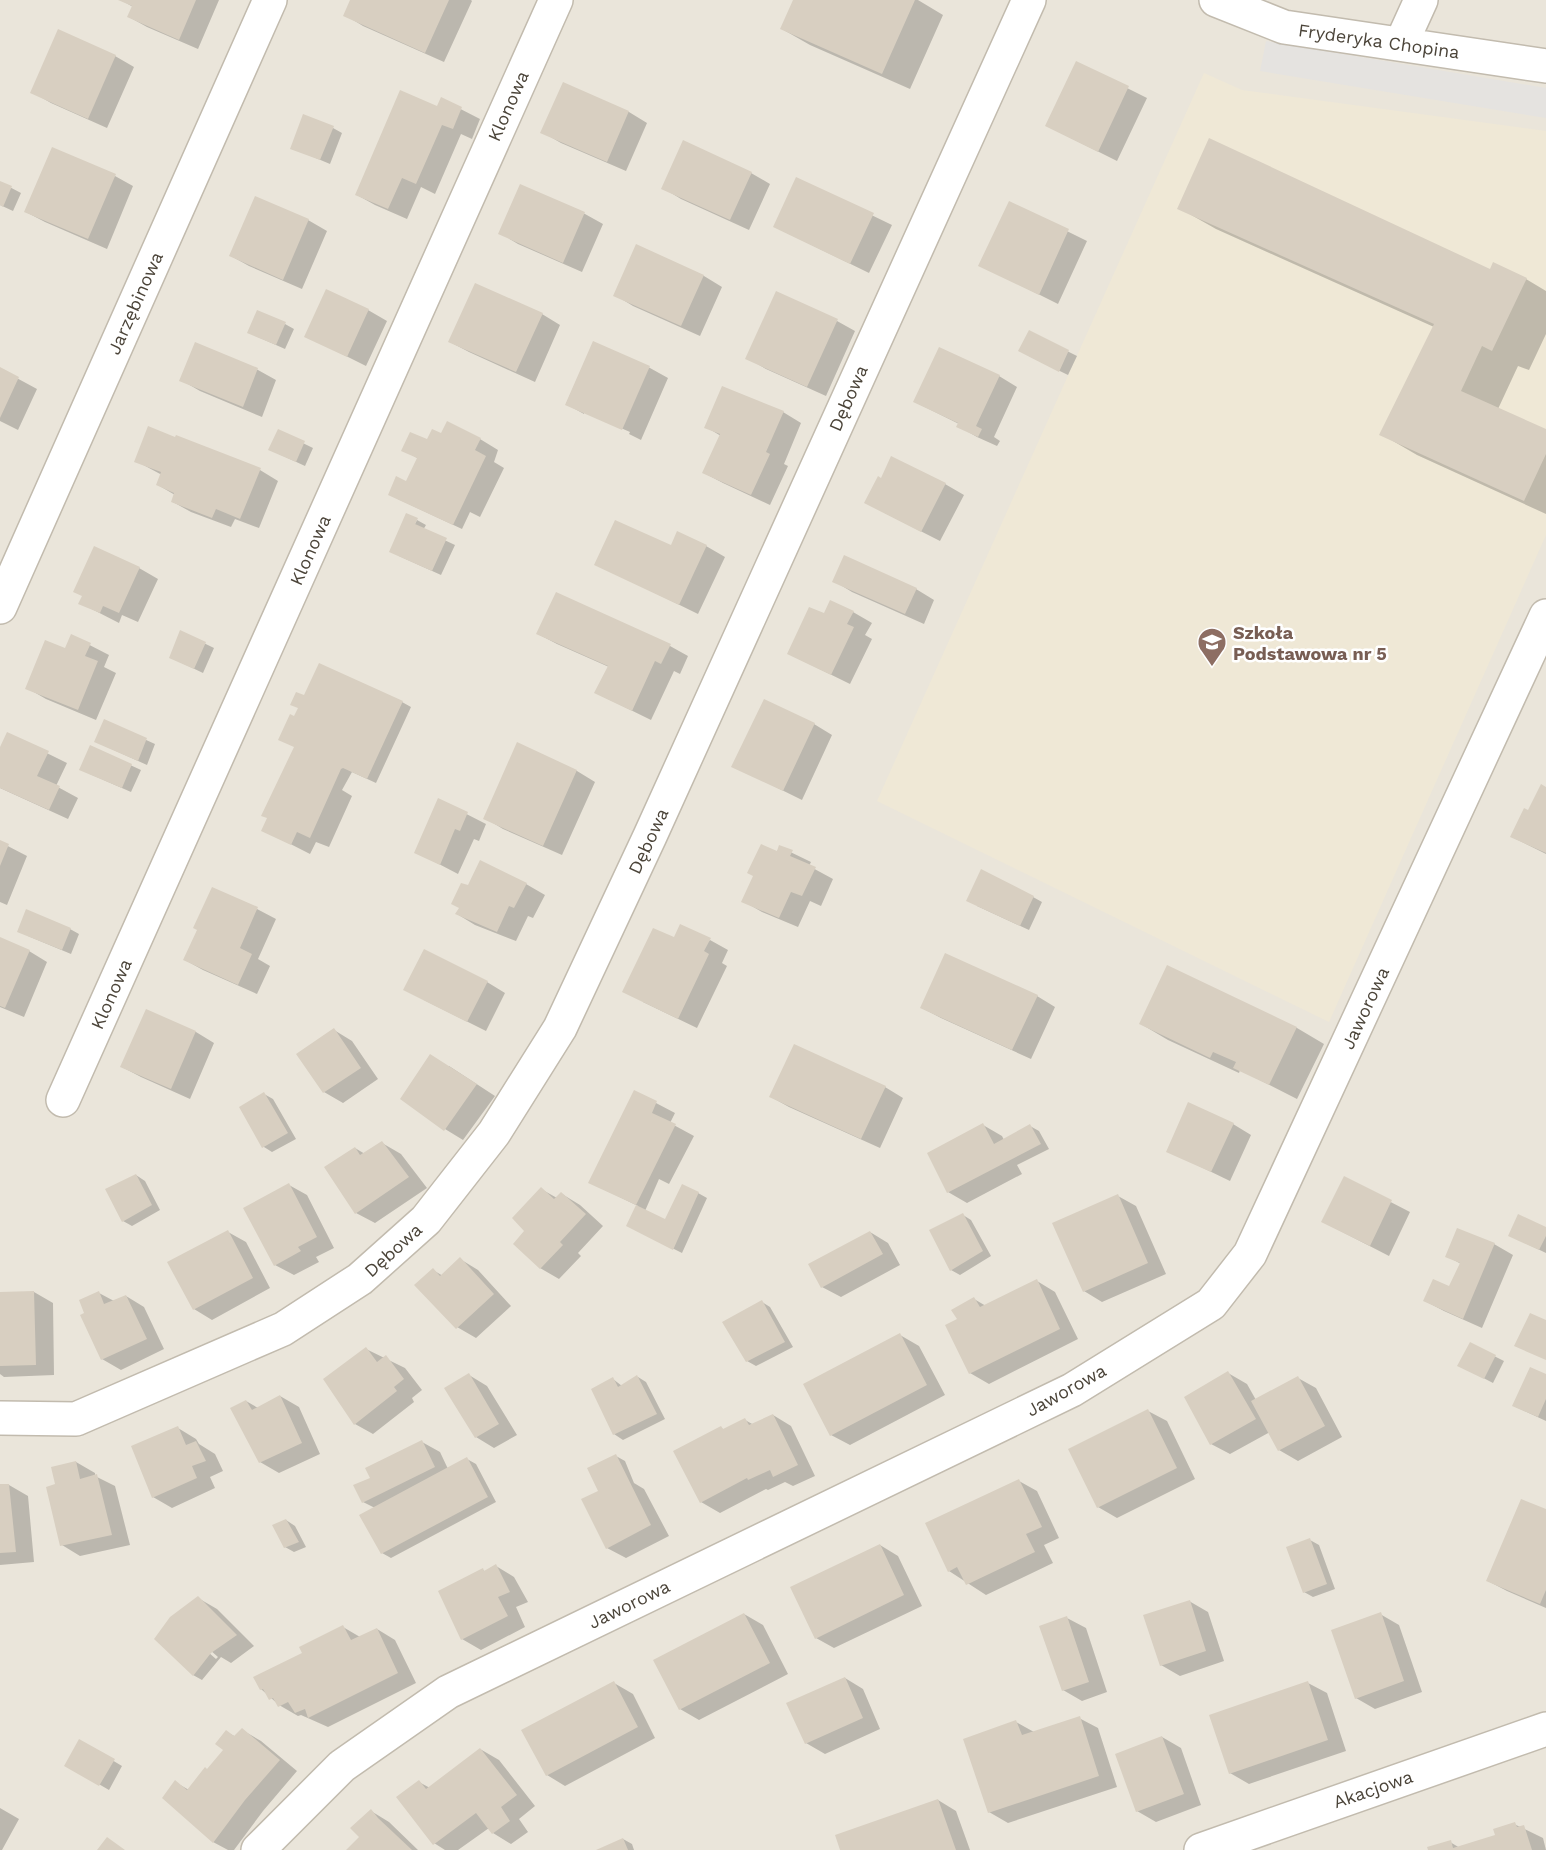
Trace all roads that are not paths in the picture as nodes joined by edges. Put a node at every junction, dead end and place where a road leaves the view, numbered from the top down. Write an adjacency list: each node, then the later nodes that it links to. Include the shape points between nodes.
1 (270, 0): 8 (street, Jarzębinowa)
2 (556, 0): 10 (street, Klonowa)
3 (1029, 0): 11 (street, Dębowa, via 565,1017 494,1132 426,1220 360,1280 283,1329 76,1419)
4 (1216, 0): 6 (street, Fryderyka Chopina, via 1284,27)
5 (1421, 0): 6 (street)
6 (1401, 45): 7 (street, Fryderyka Chopina)
7 (1546, 66)
8 (0, 607)
9 (1546, 616): 13 (street, Jaworowa, via 1250,1254 1211,1304 1072,1390 448,1692 342,1766)
10 (63, 1100)
11 (0, 1418)
12 (1546, 1729): 14 (street, Akacjowa)
13 (258, 1850)
14 (1201, 1850)

